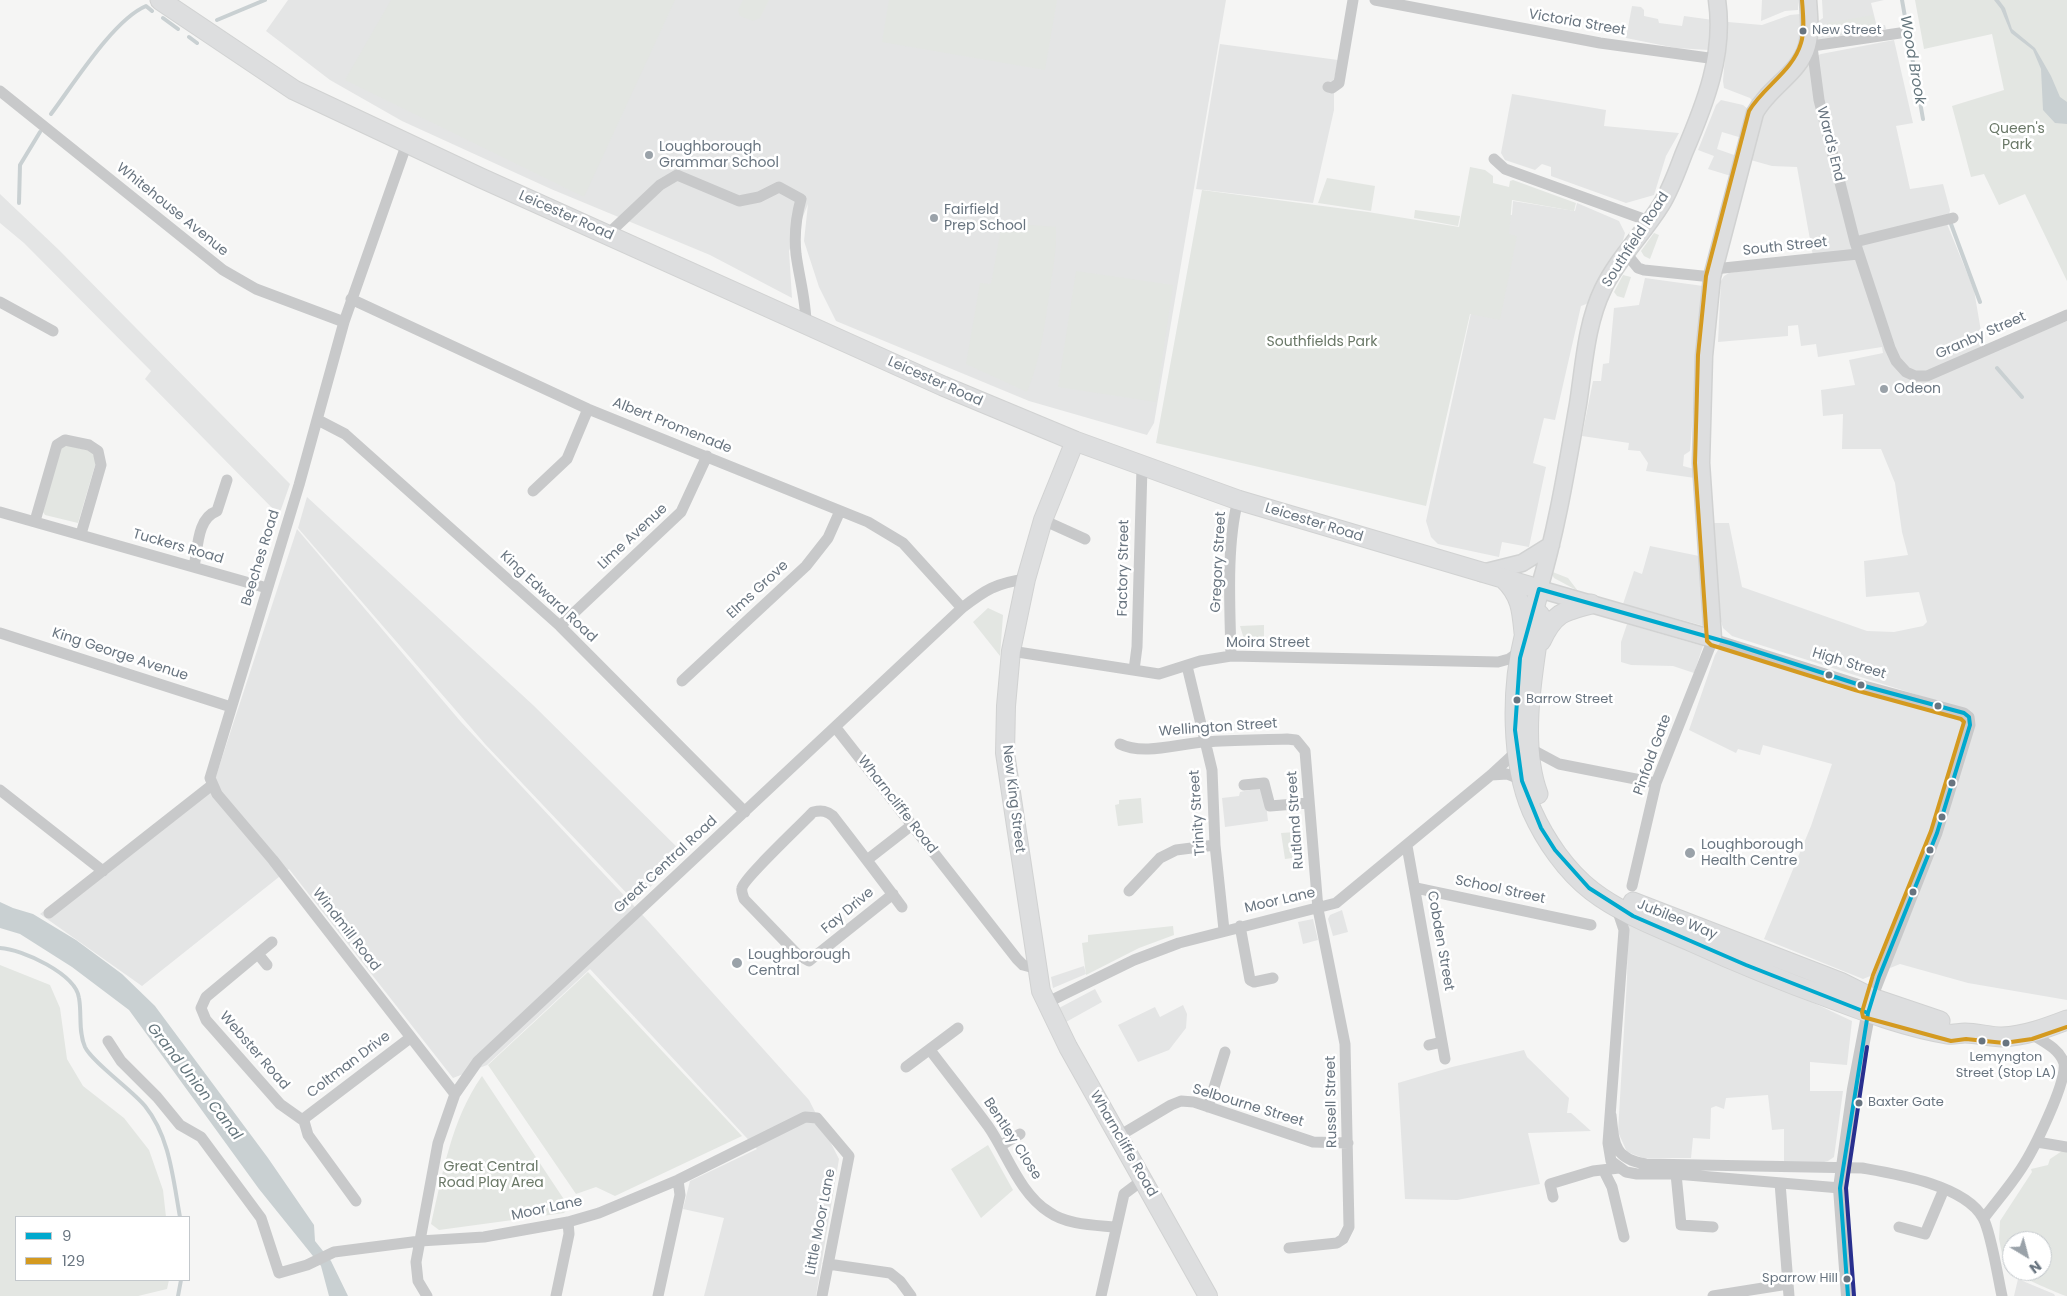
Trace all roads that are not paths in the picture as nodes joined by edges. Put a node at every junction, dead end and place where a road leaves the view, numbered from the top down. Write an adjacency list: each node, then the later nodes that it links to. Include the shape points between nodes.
1 (160, 0): 8 (highway, Leicester Road)
2 (174, 0): 8 (highway, Leicester Road)
3 (1354, 0): 12 (street, via 1339,82)
4 (1375, 0): 7 (street, Victoria Street)
5 (1717, 0): 11 (main road, Southfield Road, via 1720,20)
6 (1808, 0): 10 (main road, Ward's End)
7 (1430, 6): 11 (street, Victoria Street, via 1600,43)
8 (198, 24): 14 (highway, Leicester Road, via 294,90)
9 (1900, 33): 10 (street)
10 (1809, 42): 19 (street, Ward's End, via 1821,107); 22 (main road, via 1799,63 1755,113)
11 (1716, 59): 17 (main road, Southfield Road, via 1699,118 1668,192)
12 (1328, 87)
13 (0, 91): 26 (street, Whitehouse Avenue, via 231,275 256,289)
14 (407, 144): 18 (highway, Leicester Road); 23 (street, Beeches Road)
15 (1494, 159): 17 (street, via 1505,169)
16 (1953, 218): 19 (street)
17 (1649, 221): 20 (main road, Southfield Road)
18 (607, 234): 27 (highway, Leicester Road); 27 (street, via 660,185 678,175 739,201 759,197 779,187 787,190 801,199 795,238)
19 (1855, 242): 21 (street, Ward's End)
20 (1625, 252): 22 (street, South Street, via 1638,268 1644,270); 44 (main road, Southfield Road, via 1602,291 1591,322)
21 (1858, 254): 22 (street, South Street); 29 (street, Ward's End, via 1890,348)
22 (1713, 273): 55 (main road, via 1702,374 1701,463)
23 (351, 299): 26 (street, Beeches Road); 30 (street, Albert Promenade)
24 (0, 302): 28 (street)
25 (2067, 315): 29 (street, Granby Street, via 1927,376)
26 (344, 322): 31 (street, Beeches Road)
27 (806, 324): 32 (highway, Leicester Road, via 942,386)
28 (52, 331)
29 (1906, 372)
30 (588, 409): 33 (street, Albert Promenade); 36 (street, via 567,459)
31 (318, 420): 49 (street, Beeches Road); 53 (street, King Edward Road, via 345,434)
32 (1075, 441): 34 (highway, Leicester Road); 40 (main road, New King Street)
33 (707, 456): 38 (street, Albert Promenade); 53 (street, Lime Avenue, via 682,512)
34 (1142, 467): 37 (highway, Leicester Road); 61 (street, Factory Street)
35 (228, 480): 45 (street, via 218,511 203,521)
36 (533, 491)
37 (1238, 500): 46 (highway, Leicester Road); 58 (street, Gregory Street, via 1230,604)
38 (840, 511): 52 (street, Albert Promenade, via 868,522 903,543); 63 (street, Elms Grove, via 828,538 806,566)
39 (0, 512): 41 (street, Tuckers Road)
40 (1043, 520): 43 (street); 47 (main road, New King Street)
41 (35, 521): 42 (street, Tuckers Road); 42 (street, via 56,445 65,440 89,445 98,451 101,465)
42 (81, 534): 45 (street, Tuckers Road)
43 (1085, 539)
44 (1551, 545): 46 (main road, via 1530,559); 50 (main road, Southfield Road)
45 (194, 567): 49 (street, Tuckers Road)
46 (1482, 573): 48 (highway, Leicester Road)
47 (1026, 579): 52 (street, Great Central Road, via 984,590); 57 (main road, New King Street)
48 (1504, 579): 50 (highway, Leicester Road); 56 (highway, via 1518,597)
49 (267, 588): 64 (street, Beeches Road)
50 (1537, 598): 51 (main road, Leicester Road); 56 (highway)
51 (1591, 604): 55 (main road, Leicester Road); 56 (highway, via 1567,610 1554,618)
52 (962, 608): 65 (street, Great Central Road)
53 (560, 626): 77 (street, King Edward Road)
54 (0, 633): 64 (street, King George Avenue)
55 (1713, 639): 72 (street, Pinfold Gate); 100 (street, High Street, via 1969,717 1971,723 1937,832)
56 (1527, 647): 59 (street, Moira Street); 62 (highway); 68 (highway)
57 (1011, 651): 61 (street, Moira Street); 97 (main road, New King Street, via 1005,753)
58 (1231, 656): 59 (street, Moira Street); 60 (street, Moira Street)
59 (1498, 662): 62 (street)
60 (1187, 666): 61 (street, Moira Street, via 1159,674); 66 (street, Trinity Street)
61 (1134, 670)
62 (1519, 677): 68 (highway, via 1515,731)
63 (682, 681)
64 (231, 706): 73 (street, Beeches Road, via 210,778)
65 (836, 728): 77 (street, Great Central Road); 78 (street, Wharncliffe Road)
66 (1205, 742): 67 (street, Wellington Street, via 1152,748); 69 (street, Wellington Street, via 1296,740 1302,745); 79 (street, Trinity Street, via 1212,770)
67 (1120, 744)
68 (1530, 753): 70 (street, Moor Lane); 71 (highway, Jubilee Way); 72 (street, via 1559,764); 100 (highway, Jubilee Way, via 1537,789 1549,820 1564,845 1593,877 1647,909 1840,982)
69 (1307, 760): 76 (street, Rutland Street)
70 (1491, 775): 71 (street, via 1507,774); 80 (street, Moor Lane)
71 (1522, 780): 88 (highway, Jubilee Way, via 1531,809 1551,845 1571,871)
72 (1656, 783): 83 (street, Pinfold Gate)
73 (212, 785): 82 (street); 104 (street, Windmill Road)
74 (1244, 785): 76 (street, via 1264,783 1270,806)
75 (0, 790): 82 (street)
76 (1308, 803): 89 (street, Rutland Street)
77 (745, 812): 112 (street, Great Central Road, via 478,1062)
78 (912, 825): 81 (street); 97 (street, Wharncliffe Road, via 1017,960)
79 (1215, 845): 85 (street, via 1186,848 1160,858); 93 (street, Trinity Street)
80 (1407, 846): 84 (street, Cobden Street); 89 (street, Moor Lane, via 1336,903)
81 (867, 860): 86 (street, Fay Drive); 86 (street, Fay Drive, via 833,816 820,810 813,812 742,886 741,892 798,955 809,961)
82 (103, 871): 90 (street)
83 (1632, 886)
84 (1416, 888): 91 (street, School Street, via 1579,917); 106 (street, Cobden Street)
85 (1129, 891)
86 (892, 894): 87 (street, Fay Drive)
87 (902, 907)
88 (1617, 908): 100 (highway, Jubilee Way, via 1739,963); 114 (street, via 1624,930)
89 (1318, 909): 92 (street, Moor Lane); 120 (street, Russell Street, via 1345,1044)
90 (48, 913)
91 (1591, 925)
92 (1240, 926): 93 (street, Moor Lane); 98 (street, via 1250,980)
93 (1224, 930): 99 (street, Moor Lane, via 1179,943)
94 (272, 942): 95 (street, Webster Road)
95 (258, 954): 96 (street); 116 (street, Webster Road, via 206,997 202,1008 206,1020 280,1104)
96 (267, 965)
97 (1038, 970): 99 (main road, New King Street)
98 (1272, 978)
99 (1043, 997): 118 (main road, Wharncliffe Road)
100 (1870, 1006): 103 (highway, via 1954,1025 1966,1033 2003,1037); 124 (street)
101 (2067, 1020): 103 (highway)
102 (958, 1028): 108 (street)
103 (2030, 1033): 119 (street, via 2058,1053 2064,1065 2058,1097)
104 (410, 1038): 112 (street, Windmill Road); 116 (street, Coltman Drive)
105 (108, 1041): 140 (street, Moor Lane, via 121,1061 180,1125 201,1137 260,1218 279,1273 307,1265 334,1252)
106 (1442, 1042): 107 (street); 110 (street, Cobden Street)
107 (1429, 1045)
108 (930, 1050): 111 (street); 121 (street, Bentley Close)
109 (1225, 1052): 113 (street)
110 (1445, 1059)
111 (906, 1067)
112 (455, 1094): 140 (street, Great Central Road, via 438,1143)
113 (1208, 1107): 118 (street, Selbourne Street, via 1181,1101); 120 (street, Selbourne Street, via 1313,1142)
114 (1611, 1115): 123 (street, via 1608,1151); 124 (street, via 1614,1140 1620,1153 1629,1161)
115 (805, 1117): 128 (street, Moor Lane); 142 (street, Little Moor Lane, via 818,1118 848,1156)
116 (304, 1121): 132 (street, via 308,1136)
117 (1020, 1134): 121 (street)
118 (1118, 1136): 127 (main road, Wharncliffe Road)
119 (2037, 1142): 122 (street); 134 (street)
120 (1348, 1143): 141 (street, Russell Street, via 1347,1233 1343,1239 1330,1245)
121 (1000, 1146): 136 (street, Bentley Close, via 1021,1182 1049,1212 1068,1221)
122 (2067, 1146)
123 (1619, 1168): 125 (street); 126 (street, via 1637,1174)
124 (1842, 1169): 130 (street); 131 (street, via 1862,1168 1897,1174)
125 (1604, 1171): 133 (street, via 1593,1171 1550,1184); 139 (street, via 1612,1187)
126 (1676, 1174): 129 (street); 137 (street, via 1681,1225)
127 (1144, 1179): 136 (street, via 1124,1194); 150 (main road, Wharncliffe Road)
128 (678, 1180): 135 (street, Moor Lane, via 620,1206); 146 (street, via 680,1195)
129 (1780, 1182): 130 (street); 143 (street)
130 (1840, 1188): 152 (street)
131 (1944, 1189): 134 (street, via 1972,1204); 138 (street, via 1925,1234)
132 (349, 1197)
133 (1553, 1197)
134 (1984, 1218): 153 (street)
135 (568, 1222): 140 (street, Moor Lane, via 484,1237); 145 (street, via 569,1234)
136 (1115, 1227): 149 (street)
137 (1713, 1227)
138 (1899, 1227)
139 (1624, 1236)
140 (420, 1241): 144 (street, Great Central Road, via 416,1273)
141 (1289, 1248)
142 (828, 1264): 147 (street, Little Moor Lane); 148 (street, via 890,1273)
143 (1788, 1290): 151 (street)
144 (426, 1296)
145 (556, 1296)
146 (658, 1296)
147 (822, 1296)
148 (911, 1296)
149 (1101, 1296)
150 (1208, 1296)
151 (1713, 1296)
152 (1848, 1296)
153 (2002, 1296)

